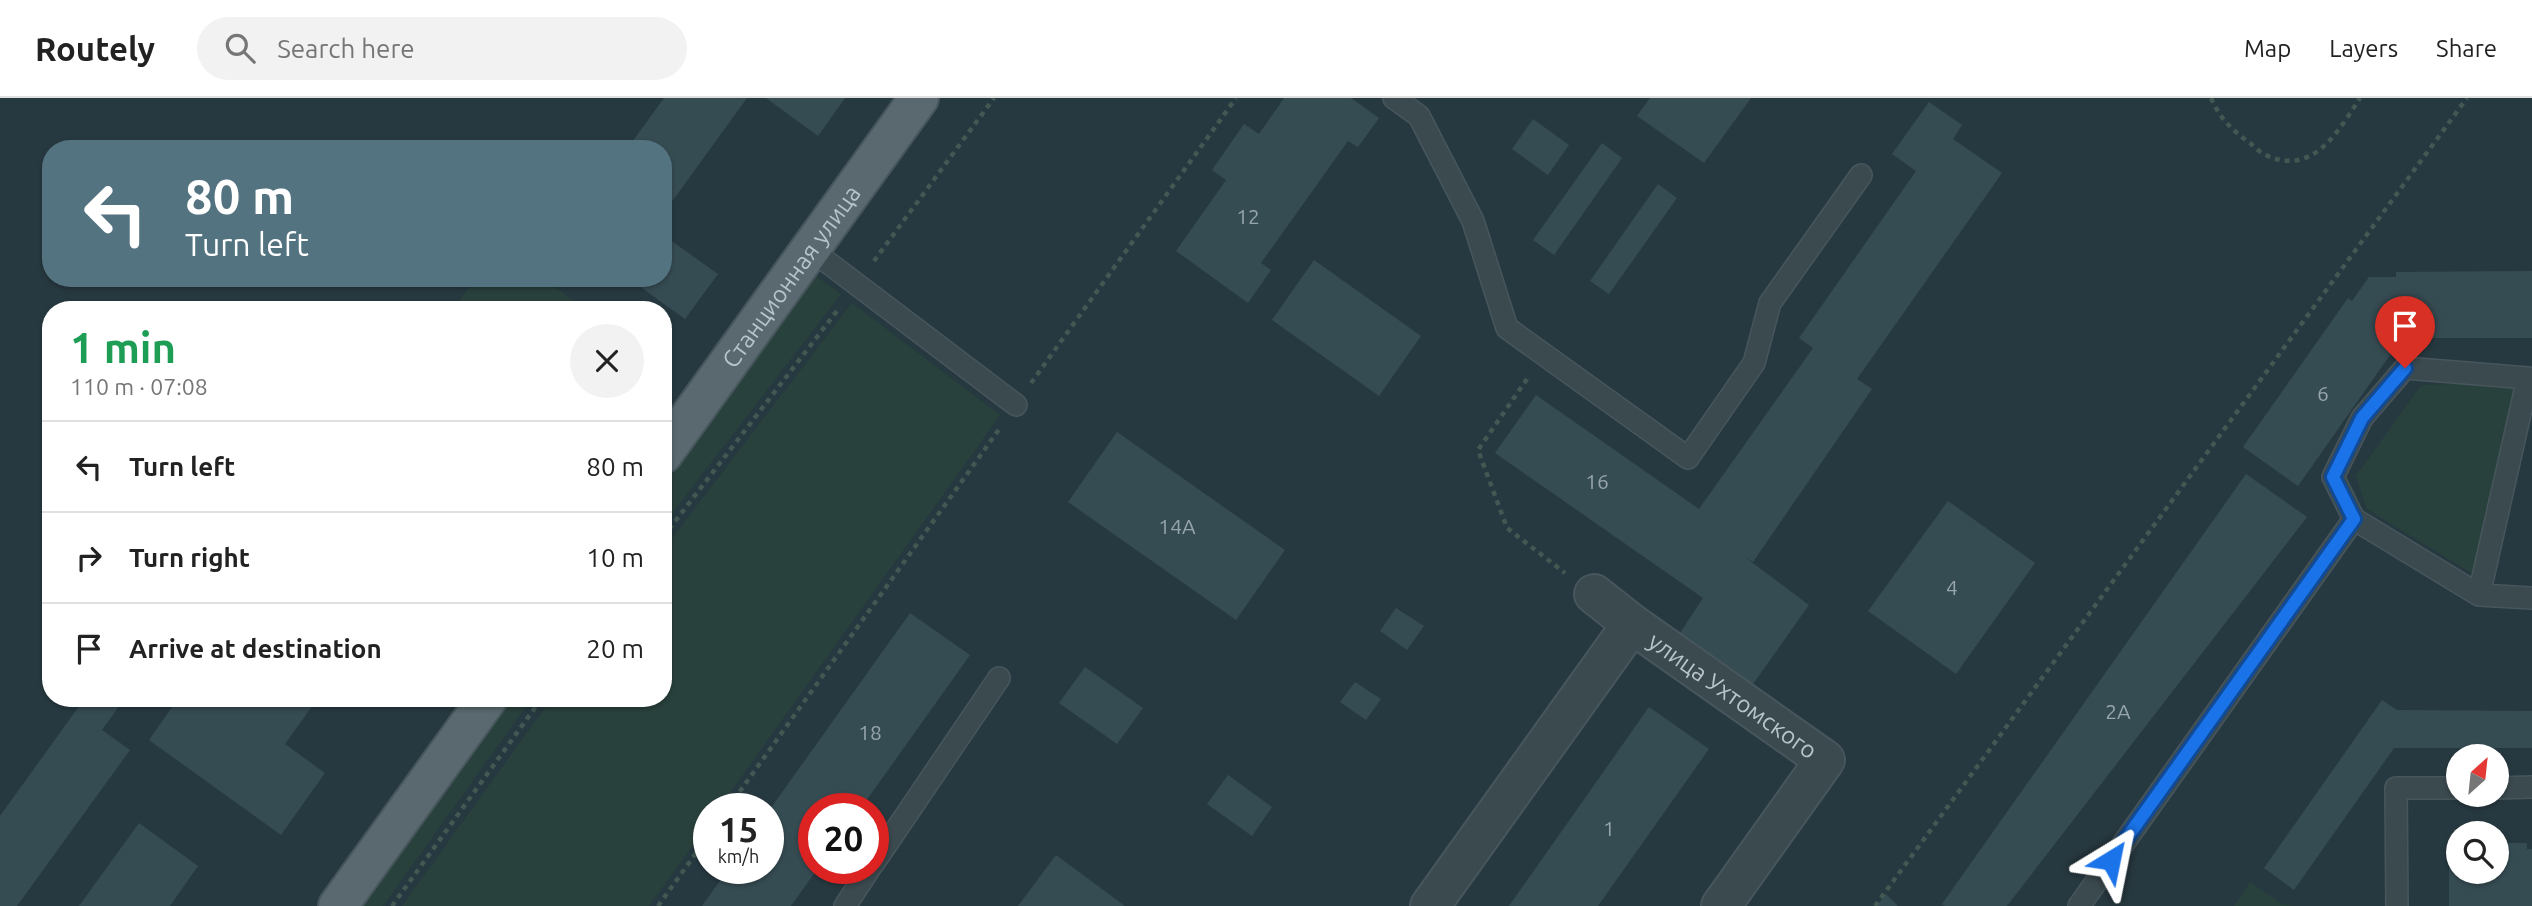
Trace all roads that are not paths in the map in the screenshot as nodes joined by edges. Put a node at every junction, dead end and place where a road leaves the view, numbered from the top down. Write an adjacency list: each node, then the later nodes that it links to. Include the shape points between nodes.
1 (919, 98): 4 (main road, Станционная улица)
2 (1394, 98): 3 (lane, via 1419,116 1473,221 1507,328 1688,458 1754,363 1770,303)
3 (1861, 175)
4 (810, 249): 5 (lane); 6 (main road, Станционная улица)
5 (1016, 405)
6 (672, 441)
7 (2354, 519): 9 (lane); 9 (lane, via 2333,477 2362,418 2405,368 2528,378); 23 (lane)
8 (1594, 594): 11 (street, улица Ухтомского)
9 (2479, 595): 10 (lane)
10 (2532, 598)
11 (1632, 624): 19 (street, улица Ухтомского, via 1825,760); 22 (street, улица Ухтомского)
12 (999, 678): 17 (lane)
13 (482, 707): 20 (main road)
14 (2532, 787): 16 (lane)
15 (2446, 788): 24 (lane, via 2396,788)
16 (2510, 788)
17 (889, 841)
18 (860, 884): 21 (lane)
19 (1728, 904)
20 (338, 906)
21 (845, 906)
22 (1430, 906)
23 (2078, 906)
24 (2397, 906)

